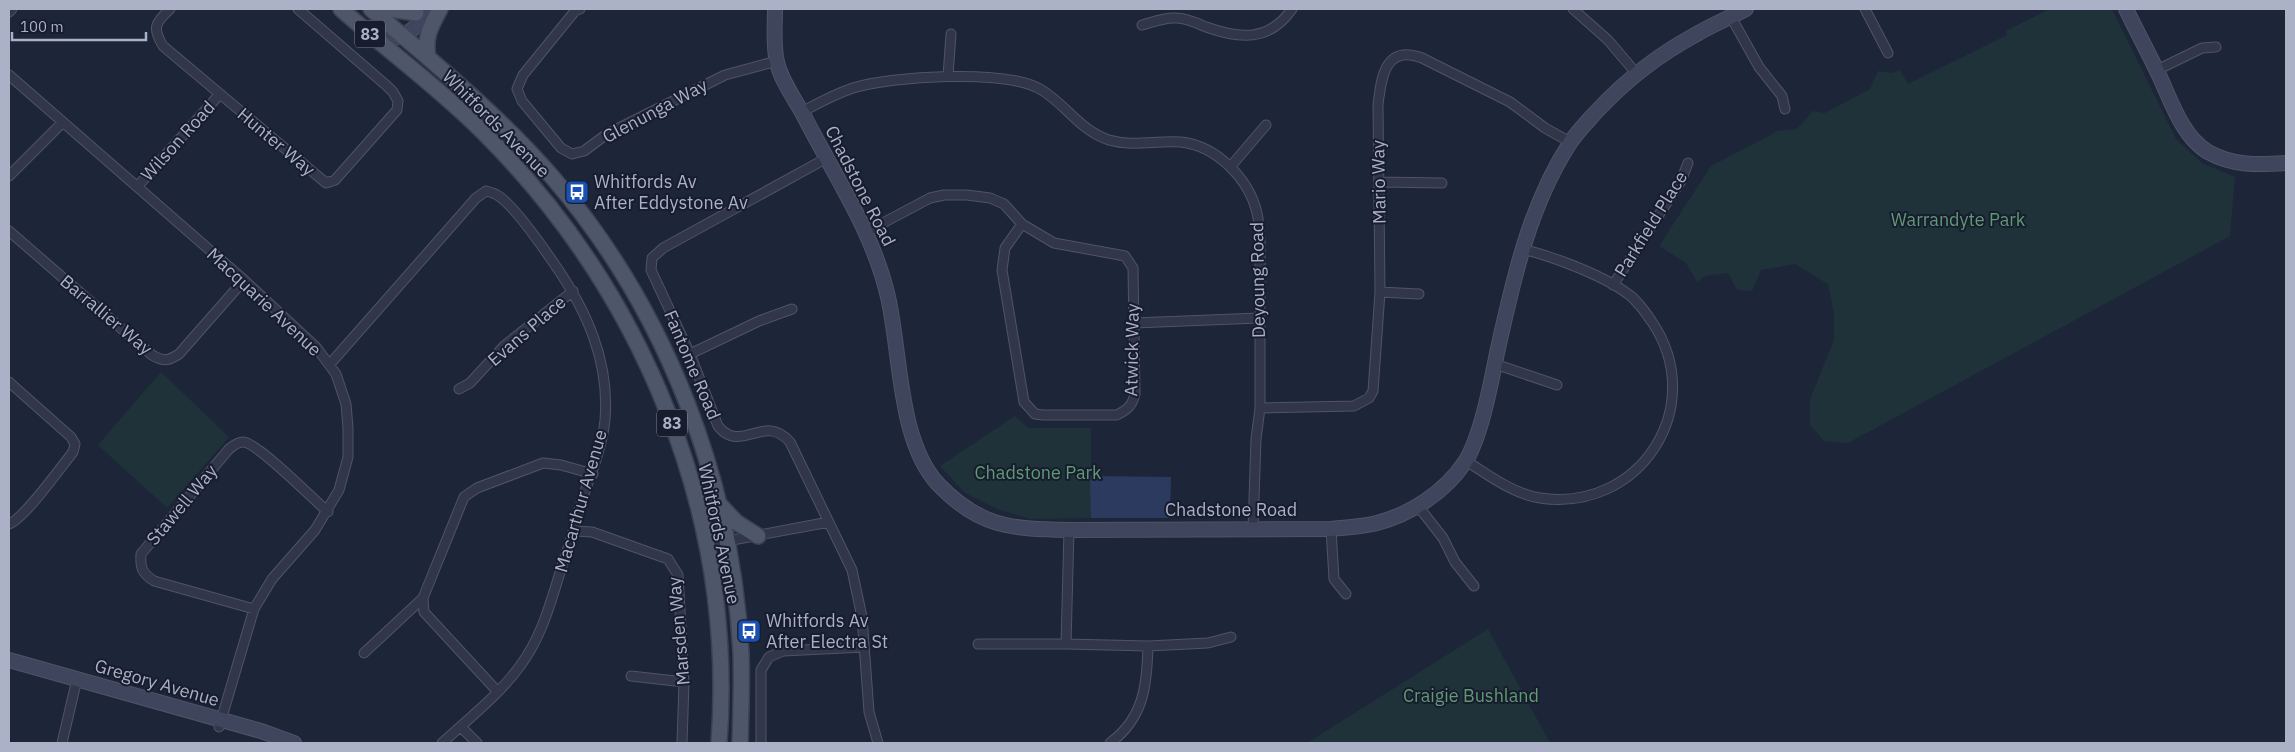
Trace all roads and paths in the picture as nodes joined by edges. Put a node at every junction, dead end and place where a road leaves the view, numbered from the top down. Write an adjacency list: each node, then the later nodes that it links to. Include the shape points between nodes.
1 (12, 9): 17 (street)
2 (170, 9): 32 (street, Hunter Way, via 157,21 158,38 163,46)
3 (298, 9): 32 (street, Hunter Way, via 387,86 398,101 397,110 340,175 335,180 321,181)
4 (341, 9): 20 (main road, Whitfords Avenue / 83)
5 (371, 9): 22 (main road, Whitfords Avenue / 83)
6 (390, 9): 16 (main road)
7 (432, 9): 22 (street, via 415,29)
8 (440, 9): 25 (main road, via 428,35)
9 (580, 9): 27 (street, Glenunga Way, via 523,75 517,89 522,101 561,148 572,154 584,151 606,134 724,75)
10 (775, 9): 27 (street, Chadstone Road)
11 (1292, 9): 19 (street, via 1273,29 1247,36 1217,31 1178,18)
12 (1572, 9): 29 (street, via 1608,40)
13 (1746, 9): 18 (street, Chadstone Road)
14 (1865, 9): 24 (street)
15 (2126, 9): 28 (street)
16 (418, 11): 22 (street)
17 (9, 12)
18 (1732, 17): 29 (street, Chadstone Road, via 1688,39); 33 (street, via 1759,67 1782,96)
19 (1142, 25)
20 (367, 32): 22 (street, via 379,38); 26 (main road, Whitfords Avenue / 83)
21 (951, 34): 31 (street)
22 (402, 36): 25 (main road, Whitfords Avenue / 83); 26 (street)
23 (2216, 47): 28 (street, via 2202,48)
24 (1888, 53)
25 (428, 57): 67 (main road, Whitfords Avenue / 83, via 554,179 628,281 684,393)
26 (400, 58): 78 (main road, Whitfords Avenue / 83, via 482,131 521,172 559,218 598,274 640,348 662,395 698,503)
27 (777, 62): 34 (street, Chadstone Road)
28 (2157, 70): 40 (street, via 2182,123 2205,150 2240,164)
29 (1636, 73): 37 (street, Chadstone Road)
30 (9, 75): 35 (street, Macquarie Avenue)
31 (948, 76): 34 (street, Deyoung Road, via 854,88); 41 (street, Deyoung Road, via 1021,82 1039,88 1091,132 1110,140 1128,143 1183,142 1207,150)
32 (220, 95): 45 (street, Wilson Road)
33 (1785, 109)
34 (802, 112): 38 (street, Chadstone Road)
35 (63, 122): 42 (street); 45 (street, Macquarie Avenue)
36 (1266, 125): 41 (street)
37 (1570, 142): 43 (street, Mario Way, via 1510,102 1462,76 1411,54 1399,56 1385,70 1380,85); 49 (street, Chadstone Road, via 1541,197)
38 (825, 159): 48 (street, Chadstone Road); 58 (street, Fantome Road, via 656,253 650,264 651,270)
39 (1688, 163): 51 (street, Parkfield Place, via 1682,181)
40 (2286, 163)
41 (1231, 166): 56 (street, Deyoung Road, via 1257,213)
42 (9, 176)
43 (1380, 182): 44 (street); 53 (street, Mario Way)
44 (1442, 184)
45 (137, 186): 50 (street, Macquarie Avenue)
46 (1022, 224): 48 (street, Atwick Way, via 1004,204 990,198 944,195 930,198); 57 (street, Atwick Way, via 1054,243 1125,256 1133,268); 57 (street, Atwick Way, via 1005,248 1002,270 1022,393 1028,409 1043,415 1117,415 1127,410 1135,394)
47 (9, 231): 50 (street, Barrallier Way, via 152,355 164,361 179,354)
48 (866, 232): 74 (street, Chadstone Road, via 889,299 912,437 927,470 938,484 980,518 1002,526)
49 (1523, 250): 51 (street, via 1548,256); 60 (street, Chadstone Road)
50 (244, 280): 59 (street, Macquarie Avenue)
51 (1613, 285): 65 (street, via 1633,298 1648,315 1671,361 1674,393 1670,417 1657,446 1640,466 1614,486 1564,499 1539,498 1510,488)
52 (572, 291): 59 (street, Macarthur Avenue, via 528,228 497,195 486,191 476,198); 63 (street, Evans Place, via 504,346 470,383); 66 (street, Macarthur Avenue, via 592,328 604,377 605,420)
53 (1380, 292): 54 (street); 64 (street, Mario Way, via 1373,391 1369,398 1354,406)
54 (1419, 294)
55 (792, 309): 58 (street)
56 (1259, 318): 57 (street); 64 (street, Deyoung Road)
57 (1134, 322)
58 (690, 354): 70 (street, Fantome Road, via 718,426 723,432 736,437 768,430 782,434 790,442)
59 (330, 364): 69 (street, Macquarie Avenue, via 346,404 348,457 339,490)
60 (1495, 364): 62 (street); 65 (street, Chadstone Road, via 1481,423)
61 (9, 382): 71 (street, via 75,444 73,452 26,510)
62 (1557, 385)
63 (459, 390)
64 (1260, 408): 73 (street, Deyoung Road)
65 (1466, 461): 68 (street, Chadstone Road, via 1445,485)
66 (593, 474): 75 (street, Macarthur Avenue); 81 (street, via 544,463 477,488 464,497)
67 (718, 502): 76 (main road, via 736,522); 77 (main road, Whitfords Avenue / 83)
68 (1418, 506): 72 (street, Chadstone Road, via 1375,524); 79 (street)
69 (328, 512): 82 (street, Macquarie Avenue, via 272,579); 82 (street, Stawell Way, via 253,445 235,444 141,554 140,567 144,575 154,581)
70 (829, 522): 76 (street); 87 (street, Fantome Road, via 854,578)
71 (9, 524)
72 (1332, 528): 73 (street, Chadstone Road); 80 (street, via 1334,578)
73 (1253, 529): 74 (street, Chadstone Road)
74 (1069, 530): 85 (street)
75 (575, 531): 92 (street, Marsden Way, via 592,532 668,559 678,576); 94 (street, Macarthur Avenue, via 547,617 532,648 519,668)
76 (758, 536): 77 (street)
77 (727, 542): 78 (street); 104 (main road, Whitfords Avenue / 83, via 741,653)
78 (706, 545): 103 (main road, Whitfords Avenue / 83, via 718,639)
79 (1474, 586)
80 (1346, 594)
81 (423, 598): 88 (street); 94 (street, via 424,612)
82 (254, 609): 95 (street, Macquarie Avenue)
83 (1231, 637): 86 (street, via 1208,643)
84 (978, 644): 85 (street)
85 (1066, 644): 86 (street)
86 (1148, 646): 107 (street, via 1147,682 1142,701 1133,720)
87 (864, 647): 105 (street, via 783,651 769,657 762,670); 106 (street, Fantome Road, via 869,712)
88 (364, 653)
89 (9, 660): 93 (street, Gregory Avenue)
90 (9, 668): 93 (street, Gregory Avenue)
91 (631, 676): 92 (street)
92 (684, 682): 102 (street, Marsden Way)
93 (76, 683): 95 (street, Gregory Avenue); 97 (street)
94 (497, 691): 96 (street, Macarthur Avenue)
95 (220, 724): 98 (street, Gregory Avenue); 99 (street, Gregory Avenue, via 274,735)
96 (461, 727): 100 (street, Macarthur Avenue); 101 (street)
97 (62, 743)
98 (273, 743)
99 (294, 743)
100 (442, 743)
101 (477, 743)
102 (682, 743)
103 (719, 743)
104 (740, 743)
105 (761, 743)
106 (878, 743)
107 (1110, 743)

